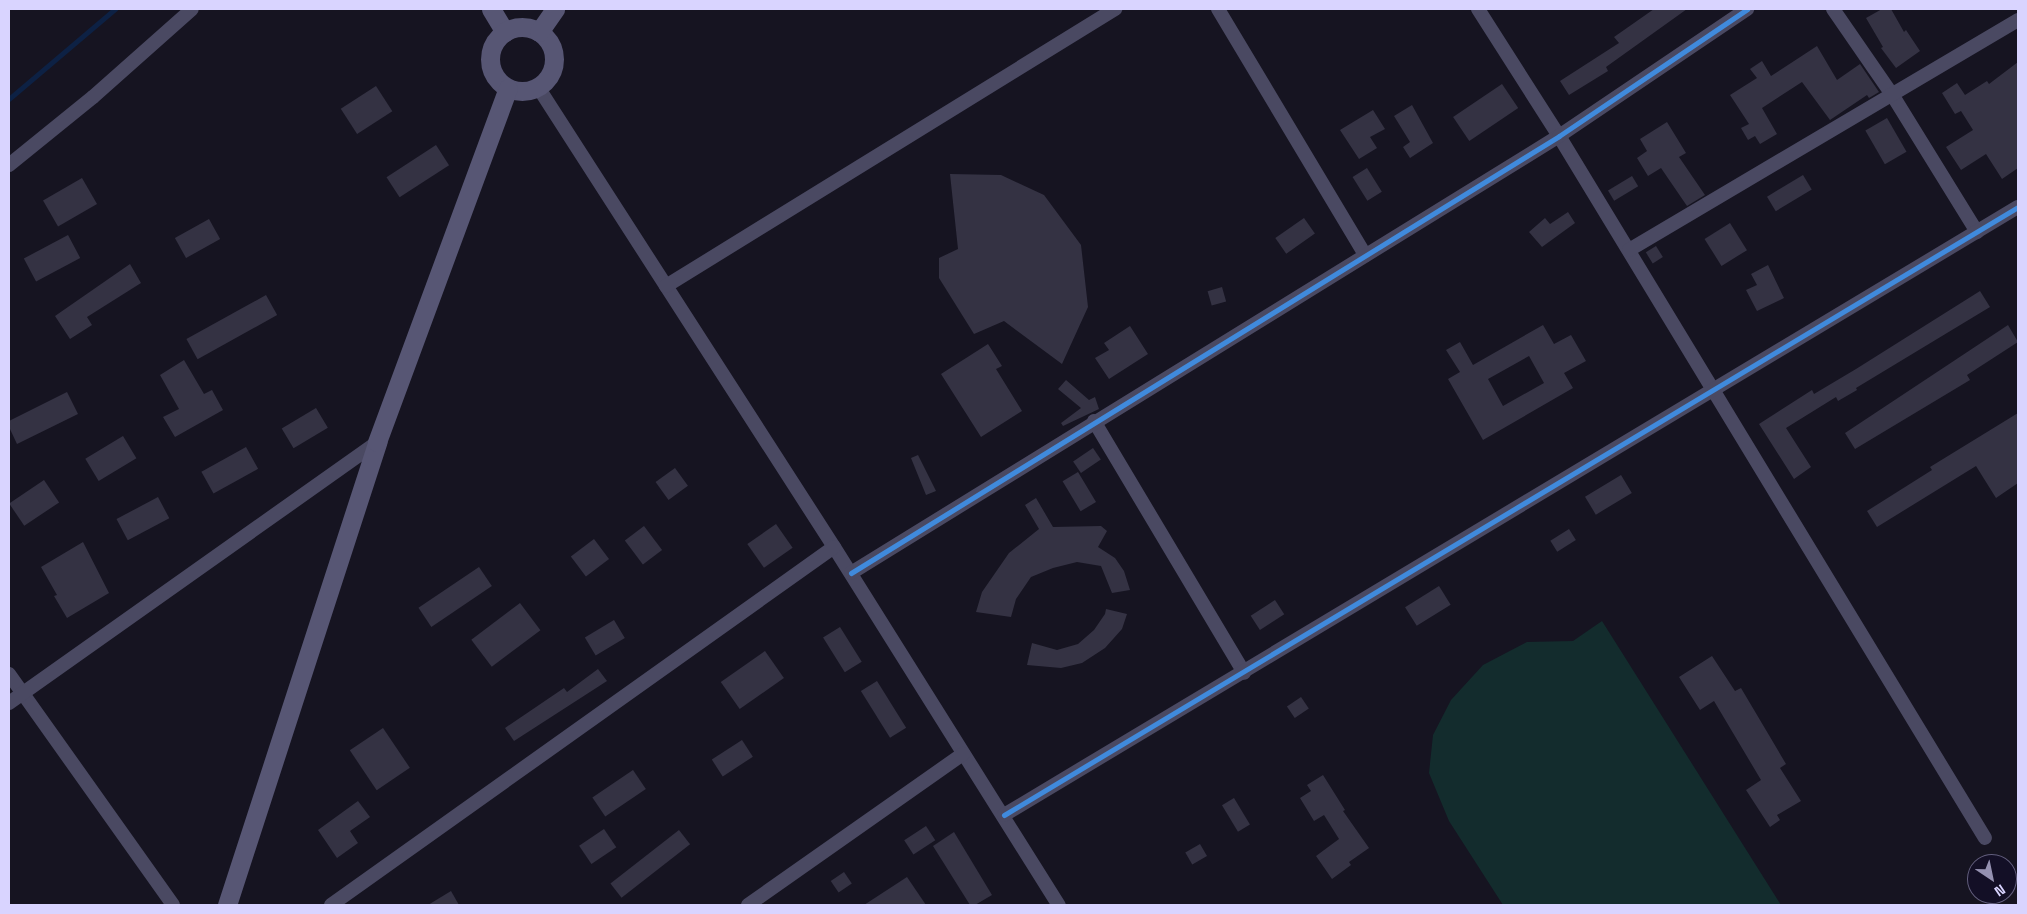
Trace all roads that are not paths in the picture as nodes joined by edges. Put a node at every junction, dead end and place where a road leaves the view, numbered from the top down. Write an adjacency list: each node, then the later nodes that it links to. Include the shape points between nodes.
1 (192, 9): 16 (street, via 93,97)
2 (491, 9): 10 (main road)
3 (555, 9): 11 (main road)
4 (1115, 9): 21 (street)
5 (1218, 9): 20 (street)
6 (1478, 9): 15 (street)
7 (1747, 9): 15 (street)
8 (1833, 9): 14 (street)
9 (2018, 20): 14 (street)
10 (505, 32): 11 (main road, via 528,28); 13 (main road, via 491,54 491,68)
11 (539, 32): 12 (main road, via 554,52 554,66)
12 (538, 87): 13 (main road, via 529,90); 21 (street)
13 (508, 88): 24 (main road)
14 (1893, 96): 18 (street); 19 (street)
15 (1559, 136): 19 (street); 20 (street)
16 (9, 165)
17 (2018, 206): 18 (street)
18 (1977, 232): 22 (street)
19 (1629, 250): 22 (street)
20 (1365, 255): 23 (street)
21 (666, 286): 25 (street)
22 (1714, 390): 27 (street); 33 (street)
23 (1094, 421): 26 (street); 27 (street)
24 (377, 442): 29 (street); 35 (main road)
25 (834, 547): 26 (street); 36 (street)
26 (851, 573): 31 (street)
27 (1244, 672): 32 (street)
28 (9, 674): 29 (street)
29 (24, 693): 30 (street); 34 (street)
30 (9, 703)
31 (963, 754): 32 (street); 37 (street)
32 (1004, 815): 38 (street)
33 (1985, 838)
34 (173, 905)
35 (227, 905)
36 (331, 905)
37 (748, 905)
38 (1058, 905)

